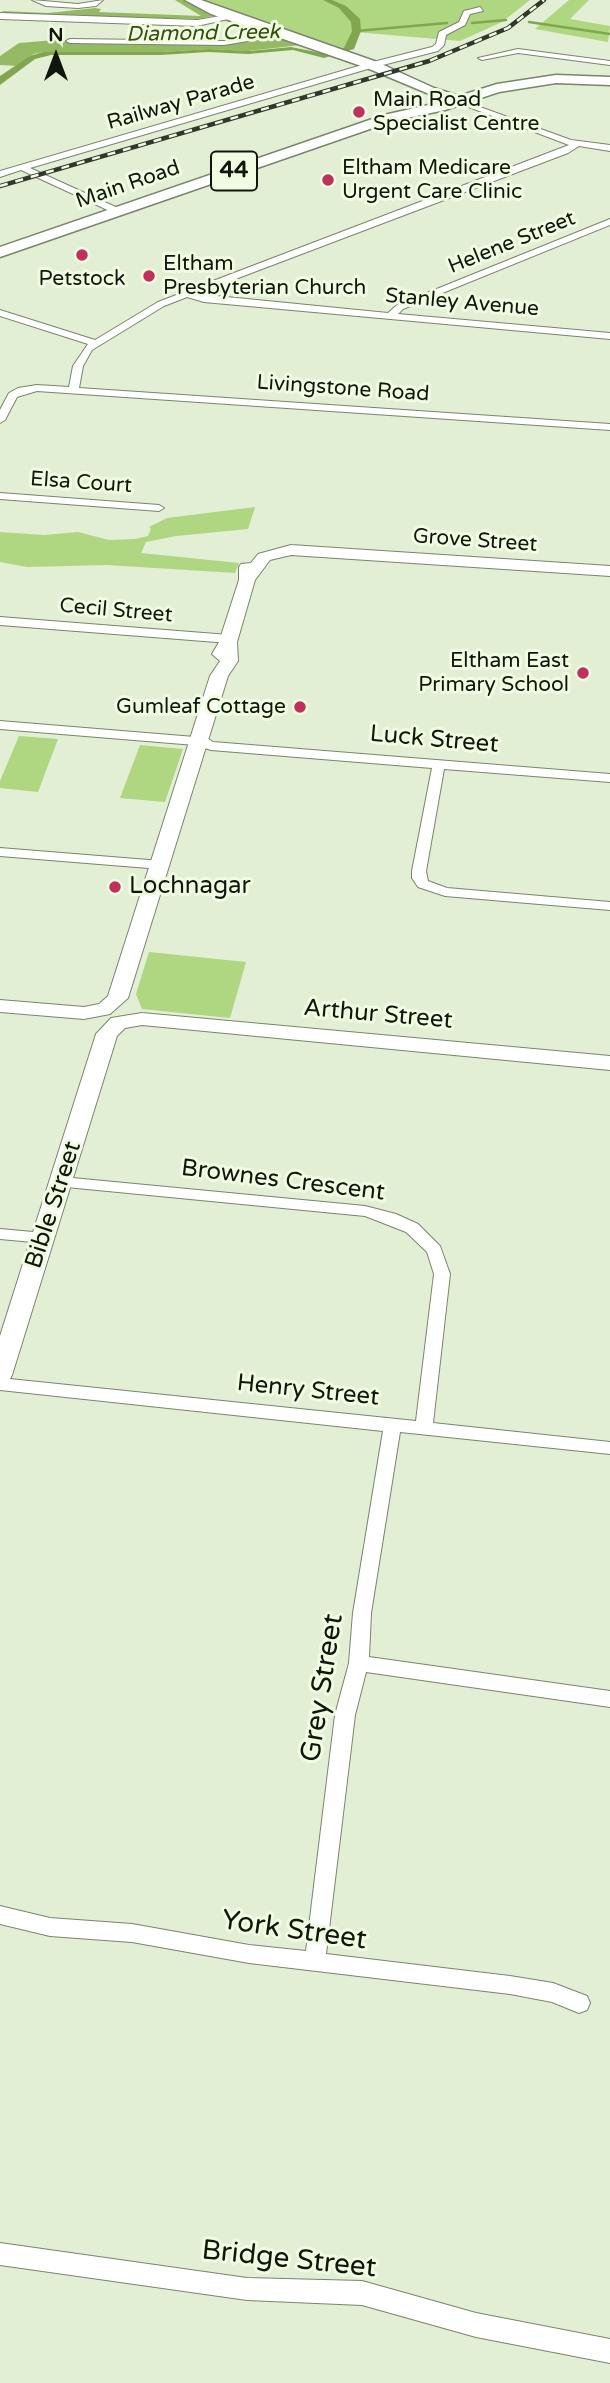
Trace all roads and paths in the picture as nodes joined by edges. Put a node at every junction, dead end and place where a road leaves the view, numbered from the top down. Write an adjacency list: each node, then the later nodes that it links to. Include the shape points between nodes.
1 (36, 0): 4 (street, via 50,5)
2 (99, 0): 4 (street)
3 (191, 0): 7 (main road)
4 (86, 5)
5 (480, 9): 12 (street, Railway Parade, via 467,13 462,23 441,35 435,49)
6 (0, 16): 7 (street)
7 (225, 18): 8 (main road)
8 (275, 31): 9 (street, via 224,43); 12 (main road)
9 (70, 41)
10 (482, 58): 11 (street, via 515,51)
11 (610, 63)
12 (368, 64): 15 (main road); 21 (street, Railway Parade)
13 (610, 79): 14 (main road, Main Road / 44, via 534,73); 16 (main road, Main Road / 44, via 526,82)
14 (475, 86): 15 (main road); 16 (main road, Main Road / 44)
15 (427, 87): 16 (main road); 17 (main road, via 428,99)
16 (453, 97): 17 (main road, Main Road / 44); 18 (main road, Main Road / 44); 19 (street)
17 (421, 105): 18 (main road, Main Road / 44)
18 (389, 118): 23 (main road, Main Road / 44)
19 (576, 144): 20 (street); 26 (street)
20 (610, 148)
21 (23, 168): 22 (street, Railway Parade); 23 (street)
22 (0, 174)
23 (117, 211): 25 (main road, Main Road / 44)
24 (610, 222): 28 (street, Helene Street, via 400,307)
25 (0, 252)
26 (186, 295): 28 (street, Stanley Avenue); 30 (street, via 161,304)
27 (0, 313): 30 (street)
28 (390, 316): 29 (street, Stanley Avenue)
29 (610, 336)
30 (94, 343): 31 (street, via 78,366)
31 (73, 390): 32 (street, Livingstone Road, via 18,391); 33 (street, Livingstone Road)
32 (0, 419)
33 (610, 427)
34 (0, 496): 35 (street, Elsa Court)
35 (159, 508)
36 (264, 554): 37 (street, Grove Street, via 336,551); 39 (street, Bible Street, via 247,580)
37 (610, 571)
38 (0, 621): 39 (street, Cecil Street)
39 (229, 641): 41 (street, Bible Street, via 229,661 219,676)
40 (0, 725): 41 (street, Luck Street)
41 (199, 742): 42 (street, Luck Street, via 211,747); 45 (street, Bible Street)
42 (439, 763): 43 (street, Luck Street); 46 (street, via 419,871 423,884 445,892)
43 (610, 778)
44 (0, 852): 45 (street)
45 (161, 865): 48 (street, Bible Street)
46 (610, 906)
47 (0, 1006): 48 (street, Arthur Street)
48 (113, 1016): 49 (street, Arthur Street); 50 (street, Bible Street)
49 (610, 1063)
50 (61, 1182): 52 (street, Bible Street); 56 (street, Brownes Crescent, via 365,1211 412,1228 435,1250 442,1274)
51 (0, 1234): 52 (street)
52 (44, 1238): 53 (street, Bible Street)
53 (0, 1375)
54 (0, 1384): 55 (street, Henry Street)
55 (393, 1424): 56 (street, Henry Street); 58 (street, Grey Street, via 362,1613)
56 (424, 1427): 57 (street, Henry Street)
57 (610, 1448)
58 (359, 1663): 59 (street); 61 (street, Grey Street, via 345,1715)
59 (610, 1699)
60 (0, 1915): 61 (street, York Street, via 50,1927 132,1933)
61 (315, 1961): 62 (street, York Street, via 510,1985)
62 (579, 2003)
63 (0, 2254): 64 (street, Bridge Street, via 247,2289 362,2293 476,2325)
64 (610, 2351)

